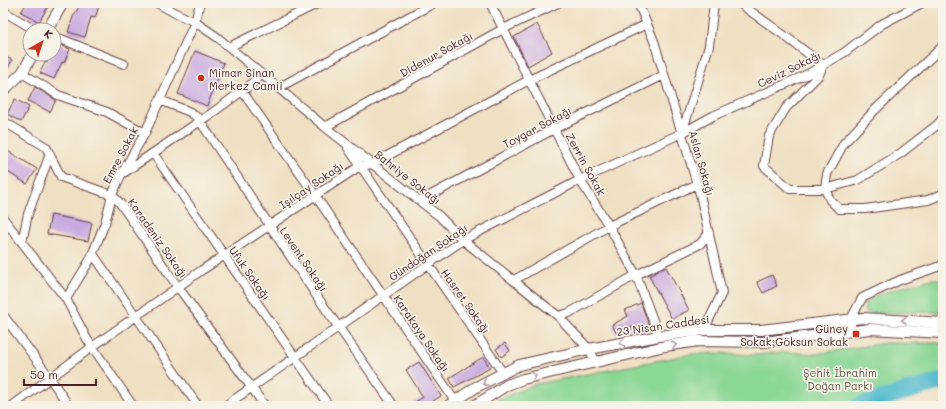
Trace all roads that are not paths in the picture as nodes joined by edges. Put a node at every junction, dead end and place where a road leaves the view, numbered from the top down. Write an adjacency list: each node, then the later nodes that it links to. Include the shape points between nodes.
1 (63, 3): 14 (street)
2 (157, 3): 15 (street, Bahriye Sokağı)
3 (319, 3): 20 (street)
4 (434, 3): 29 (street)
5 (490, 3): 17 (street, Zerrin Sokak)
6 (558, 3): 17 (street, Didenur Sokağı)
7 (638, 3): 16 (street, Aslan Sokağı)
8 (714, 3): 38 (street, via 709,46)
9 (739, 3): 23 (street)
10 (922, 3): 23 (street, Ceviz Sokağı, via 882,24)
11 (201, 4): 15 (street, Emre Sokak)
12 (3, 11): 13 (street)
13 (22, 22)
14 (52, 22)
15 (195, 22): 20 (street, Bahriye Sokağı); 31 (street, Emre Sokak)
16 (647, 24): 26 (street, Aslan Sokağı); 27 (street, Işılçay Sokağı)
17 (503, 29): 27 (street, Zerrin Sokak); 35 (street, Didenur Sokağı)
18 (62, 39): 22 (street)
19 (943, 46): 47 (street, via 844,143 827,174)
20 (229, 47): 25 (street, Bahriye Sokağı)
21 (28, 62): 24 (street)
22 (124, 64)
23 (823, 65): 38 (street, Ceviz Sokağı); 47 (street, via 819,75 786,108 770,136 764,166 790,189)
24 (22, 73): 28 (street); 37 (street, via 58,95 107,112)
25 (262, 74): 29 (street, Bahriye Sokağı); 30 (street)
26 (664, 75): 36 (street, Toygar Sokağı); 38 (street, Aslan Sokağı)
27 (529, 80): 36 (street, Zerrin Sokak); 42 (street, Işılçay Sokağı)
28 (5, 86)
29 (278, 88): 35 (street, Bahriye Sokağı)
30 (242, 91): 34 (street); 50 (street, Karakaya Sokağı)
31 (160, 100): 34 (street, via 190,112); 37 (street, Emre Sokak)
32 (943, 118): 47 (street, via 901,153 858,180)
33 (3, 121): 41 (street, Karadeniz Sokağı, via 46,147)
34 (200, 121): 40 (street); 53 (street, Levent Sokağı)
35 (325, 127): 39 (street, Bahriye Sokağı)
36 (554, 129): 45 (street, Zerrin Sokak); 51 (street, Toygar Sokağı)
37 (145, 133): 44 (street, Emre Sokak)
38 (682, 133): 45 (street, Gündoğan Sokağı); 46 (street, Aslan Sokağı)
39 (344, 141): 42 (street, Bahriye Sokağı); 43 (street, Hasret Sokağı)
40 (153, 153): 44 (street); 59 (street, Ufuk Sokağı)
41 (50, 154): 49 (street, Karadeniz Sokağı, via 62,177); 57 (street, via 28,214)
42 (372, 164): 43 (street, Işılçay Sokağı); 51 (street, Bahriye Sokağı)
43 (360, 166): 50 (street, Işılçay Sokağı); 60 (street, Hasret Sokağı)
44 (122, 173): 49 (street, Emre Sokak)
45 (580, 180): 54 (street, Zerrin Sokak); 56 (street, Gündoğan Sokağı)
46 (697, 184): 54 (street); 55 (street, Aslan Sokağı)
47 (825, 189): 48 (street, via 830,200 839,209 865,209 928,200)
48 (943, 194)
49 (112, 195): 58 (street, Emre Sokak); 64 (street, Karadeniz Sokağı)
50 (315, 195): 53 (street, Işılçay Sokağı); 65 (street, Karakaya Sokağı)
51 (420, 201): 56 (street, Bahriye Sokağı, via 440,216)
52 (3, 218): 57 (street)
53 (269, 226): 59 (street, Işılçay Sokağı); 72 (street, Levent Sokağı)
54 (609, 226): 62 (street, Zerrin Sokak); 63 (street)
55 (709, 233): 62 (street, via 700,244); 73 (street, Aslan Sokağı, via 722,294)
56 (463, 240): 60 (street, Gündoğan Sokağı); 63 (street, Bahriye Sokağı)
57 (22, 242): 66 (street)
58 (93, 254): 66 (street, Emre Sokak); 67 (street)
59 (225, 255): 64 (street, Işılçay Sokağı); 79 (street, Ufuk Sokağı)
60 (428, 264): 65 (street, Gündoğan Sokağı); 81 (street, Hasret Sokağı)
61 (943, 265): 70 (street, via 900,280 862,298)
62 (636, 275): 68 (street, via 569,313); 76 (street, Zerrin Sokak)
63 (514, 280): 68 (street, Bahriye Sokağı)
64 (178, 287): 67 (street, Işılçay Sokağı); 83 (street, Karadeniz Sokağı)
65 (383, 295): 72 (street, Gündoğan Sokağı); 84 (street, Karakaya Sokağı)
66 (66, 299): 77 (street)
67 (136, 316): 77 (street, Işılçay Sokağı); 88 (street)
68 (558, 316): 78 (street, Bahriye Sokağı)
69 (3, 317): 82 (street)
70 (851, 319): 71 (street, 23 Nisan Caddesi, one-way to 70); 73 (street, 23 Nisan Caddesi, via 761,330); 74 (street)
71 (943, 323)
72 (338, 327): 79 (street, Gündoğan Sokağı); 92 (street, Levent Sokağı)
73 (704, 330): 76 (street, 23 Nisan Caddesi)
74 (851, 331): 75 (street, 23 Nisan Caddesi, via 870,329); 80 (street, 23 Nisan Caddesi, one-way to 74, via 698,341 763,342)
75 (943, 333)
76 (659, 336): 78 (street, 23 Nisan Caddesi, one-way to 78)
77 (92, 347): 82 (street, Işılçay Sokağı); 87 (street)
78 (589, 349): 80 (street, Bahriye Sokağı); 81 (street, 23 Nisan Caddesi, via 519,365)
79 (295, 357): 83 (street, Gündoğan Sokağı); 91 (street, Ufuk Sokağı)
80 (596, 362): 93 (street, 23 Nisan Caddesi, one-way to 80, via 507,385 523,379)
81 (503, 373): 84 (street, 23 Nisan Caddesi, one-way to 84, via 476,387)
82 (50, 378): 85 (street, Işılçay Sokağı); 86 (street)
83 (252, 387): 89 (street, Gündoğan Sokağı); 90 (street, Karadeniz Sokağı)
84 (455, 404)
85 (12, 406)
86 (69, 406)
87 (133, 406)
88 (198, 406)
89 (225, 406)
90 (265, 406)
91 (329, 406)
92 (394, 406)
93 (474, 406)

